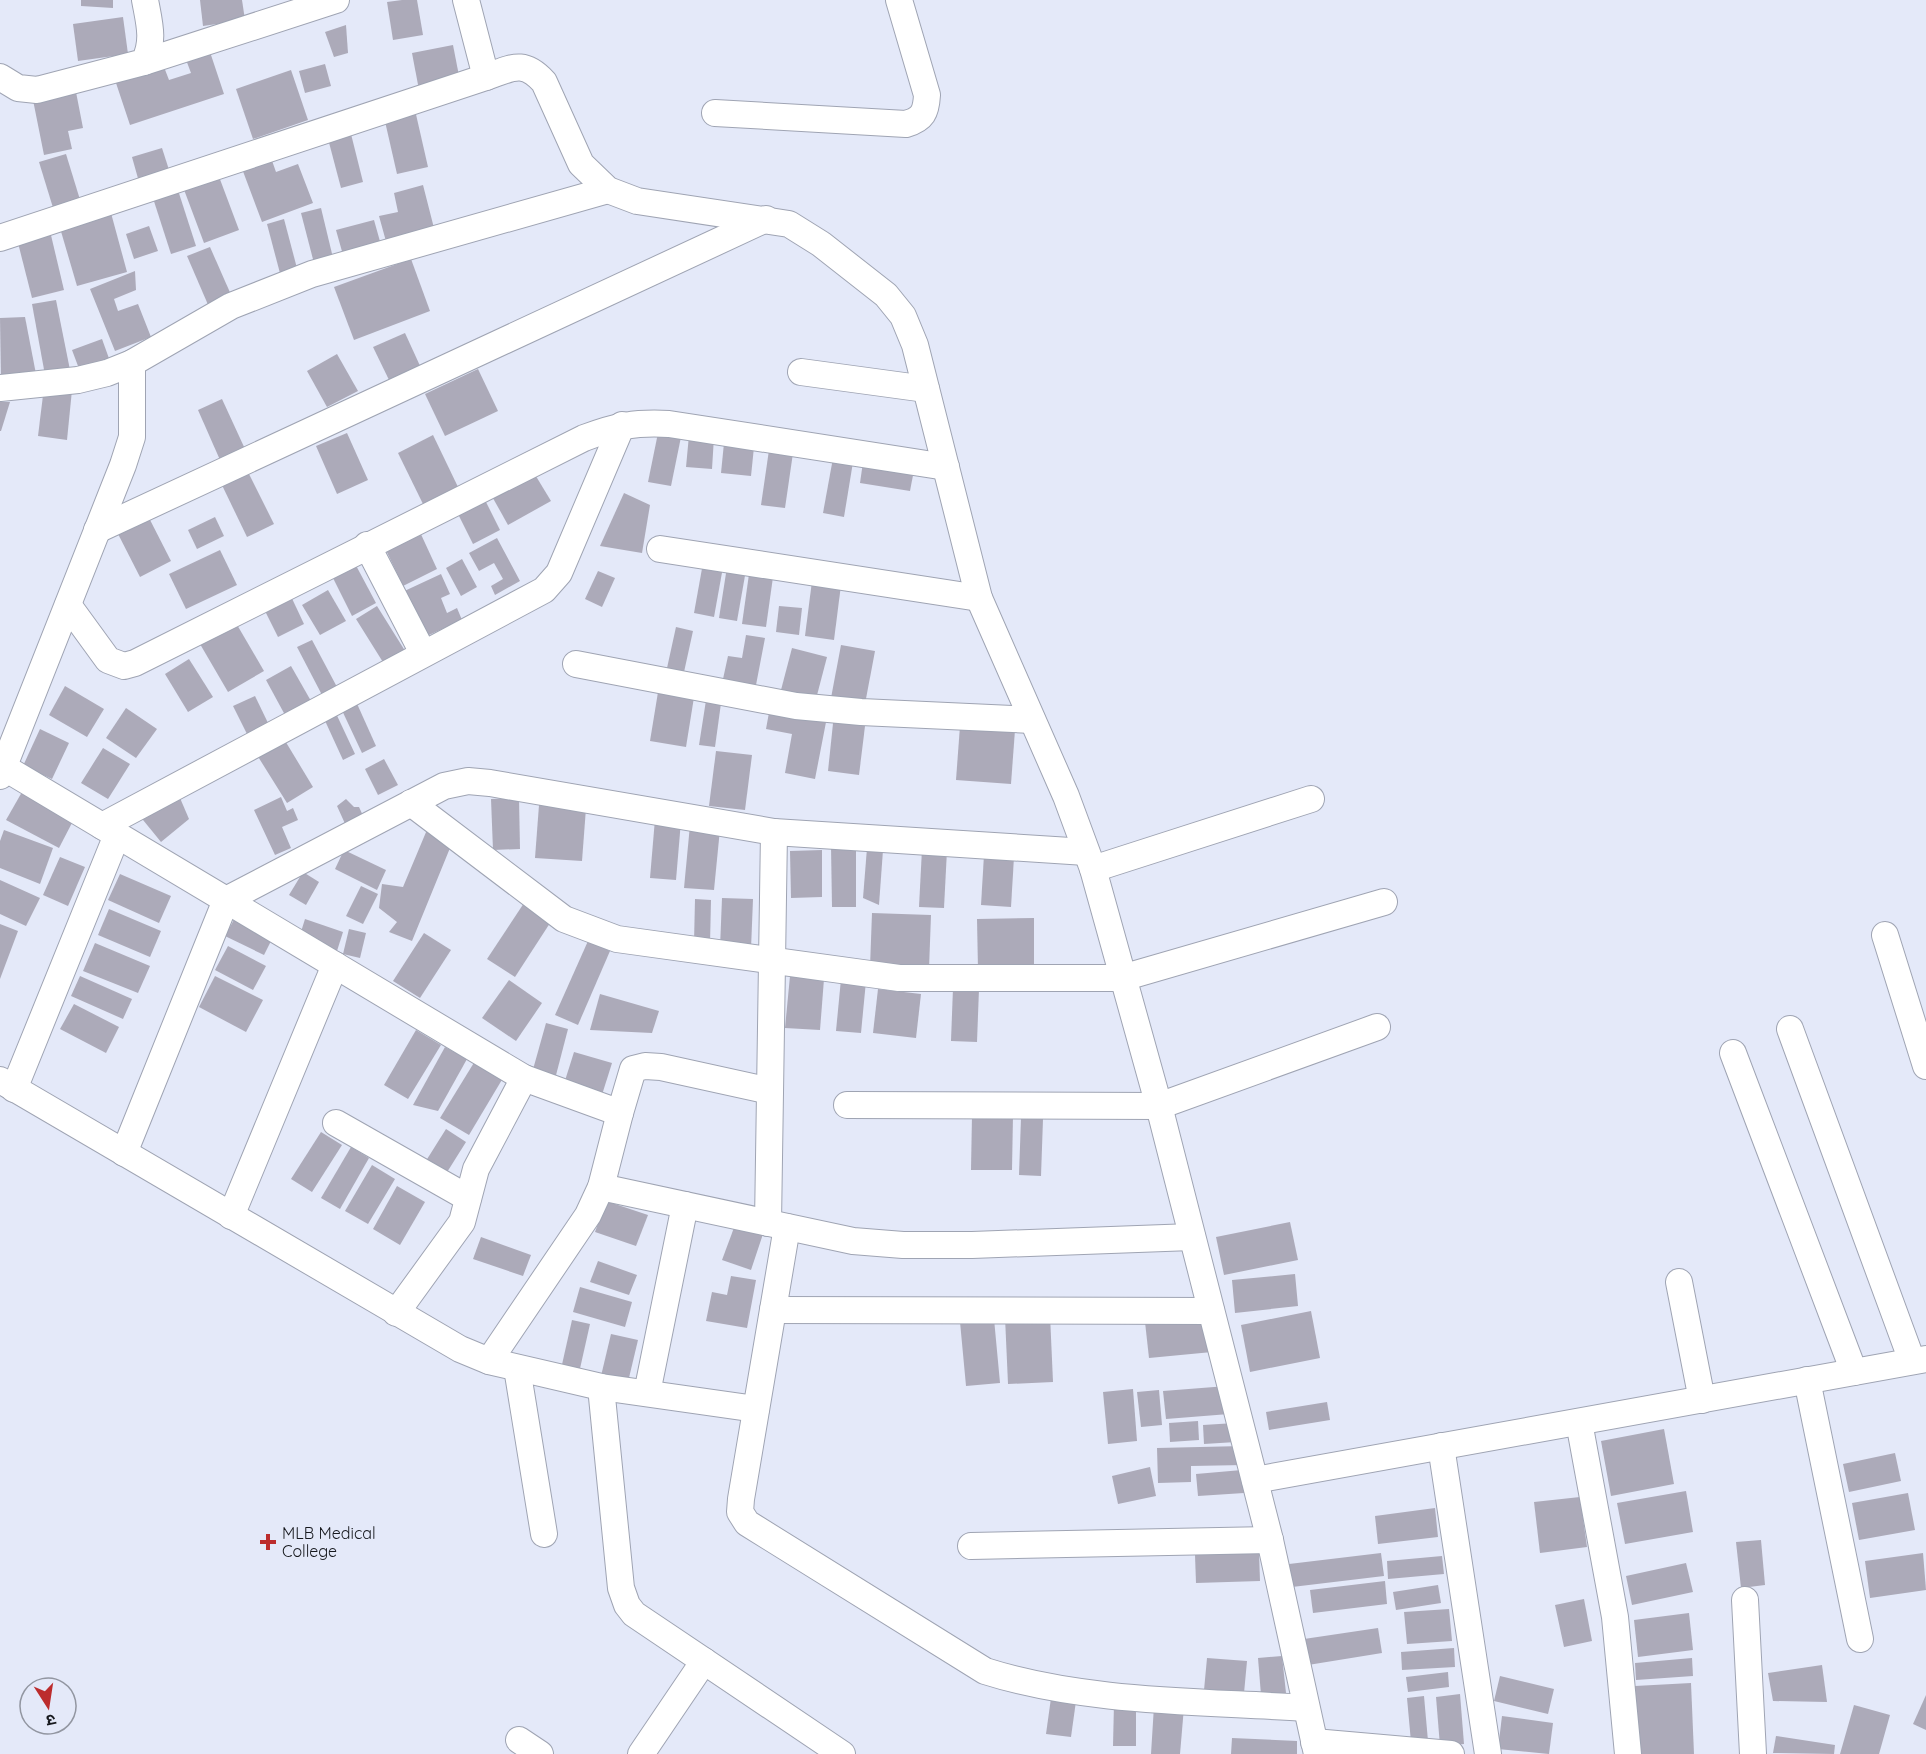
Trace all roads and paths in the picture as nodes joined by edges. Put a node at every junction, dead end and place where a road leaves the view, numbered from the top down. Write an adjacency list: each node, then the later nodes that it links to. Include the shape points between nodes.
1 (145, 0): 5 (street, via 151,36)
2 (336, 0): 5 (street)
3 (466, 0): 6 (street)
4 (899, 0): 8 (street, via 927,95 926,110 919,120 906,124)
5 (144, 62): 7 (street, via 37,90 18,88)
6 (486, 76): 9 (street, via 518,66 534,71 544,82 581,164); 11 (street)
7 (0, 77)
8 (715, 113)
9 (608, 190): 10 (street, via 637,201); 12 (street, via 312,274 231,306)
10 (766, 219): 15 (street, via 789,224 821,244 886,295 903,316); 18 (street)
11 (0, 238)
12 (132, 363): 14 (street, via 78,380); 18 (street, via 132,437)
13 (801, 372): 15 (street)
14 (0, 388)
15 (926, 389): 17 (street)
16 (622, 425): 17 (street, via 669,424); 19 (street, via 584,438); 23 (street, via 559,573 544,590)
17 (946, 467): 21 (street)
18 (97, 530): 22 (street)
19 (367, 545): 22 (street, via 124,666 108,660); 23 (street)
20 (660, 549): 21 (street)
21 (979, 598): 25 (street)
22 (68, 605): 26 (street)
23 (423, 653): 29 (street)
24 (576, 664): 25 (street, via 796,706)
25 (1032, 720): 31 (street)
26 (1, 769): 29 (street)
27 (1311, 799): 31 (street)
28 (411, 803): 30 (street, via 444,786 468,781); 32 (street); 35 (street, via 564,919 617,939)
29 (110, 830): 32 (street); 43 (street)
30 (774, 832): 31 (street); 35 (street)
31 (1089, 860): 37 (street)
32 (226, 900): 36 (street); 49 (street)
33 (1384, 902): 37 (street)
34 (1885, 935): 41 (street)
35 (772, 960): 37 (street, via 899,978); 44 (street)
36 (335, 965): 42 (street); 53 (street)
37 (1122, 978): 46 (street)
38 (1377, 1027): 46 (street)
39 (1790, 1029): 60 (street)
40 (1732, 1053): 63 (street)
41 (1926, 1066)
42 (524, 1078): 47 (street); 51 (street, via 476,1168)
43 (7, 1084): 49 (street)
44 (770, 1090): 47 (street, via 645,1066 633,1069); 54 (street)
45 (847, 1105): 46 (street)
46 (1159, 1106): 55 (street)
47 (620, 1113): 50 (street)
48 (336, 1123): 51 (street)
49 (124, 1153): 53 (street)
50 (601, 1187): 52 (street); 61 (street, via 570,1245)
51 (468, 1198): 59 (street, via 462,1222)
52 (685, 1205): 54 (street); 66 (street)
53 (231, 1216): 59 (street)
54 (777, 1225): 55 (street, via 853,1241 903,1245); 57 (street)
55 (1192, 1237): 58 (street)
56 (1679, 1282): 67 (street)
57 (773, 1310): 58 (street); 68 (street)
58 (1211, 1311): 71 (street)
59 (396, 1312): 61 (street)
60 (1919, 1360): 63 (street)
61 (489, 1361): 62 (street)
62 (518, 1368): 65 (street); 72 (street)
63 (1854, 1372): 64 (street)
64 (1807, 1380): 67 (street); 76 (street)
65 (601, 1387): 66 (street); 77 (street, via 621,1588 627,1605 634,1614)
66 (647, 1394): 68 (street)
67 (1702, 1400): 69 (street)
68 (756, 1409): 78 (street, via 740,1512 747,1523 985,1671 1023,1683 1083,1693)
69 (1579, 1422): 70 (street); 86 (street, via 1615,1617)
70 (1442, 1446): 71 (street); 85 (street)
71 (1255, 1480): 73 (street)
72 (544, 1534)
73 (1270, 1540): 74 (street); 78 (street)
74 (971, 1546)
75 (1745, 1600): 87 (street)
76 (1860, 1639)
77 (704, 1661): 82 (street); 83 (street)
78 (1306, 1708): 80 (street)
79 (519, 1740): 81 (street)
80 (1315, 1748): 84 (street)
81 (540, 1754)
82 (641, 1754)
83 (842, 1754)
84 (1450, 1754)
85 (1488, 1754)
86 (1628, 1754)
87 (1753, 1754)

